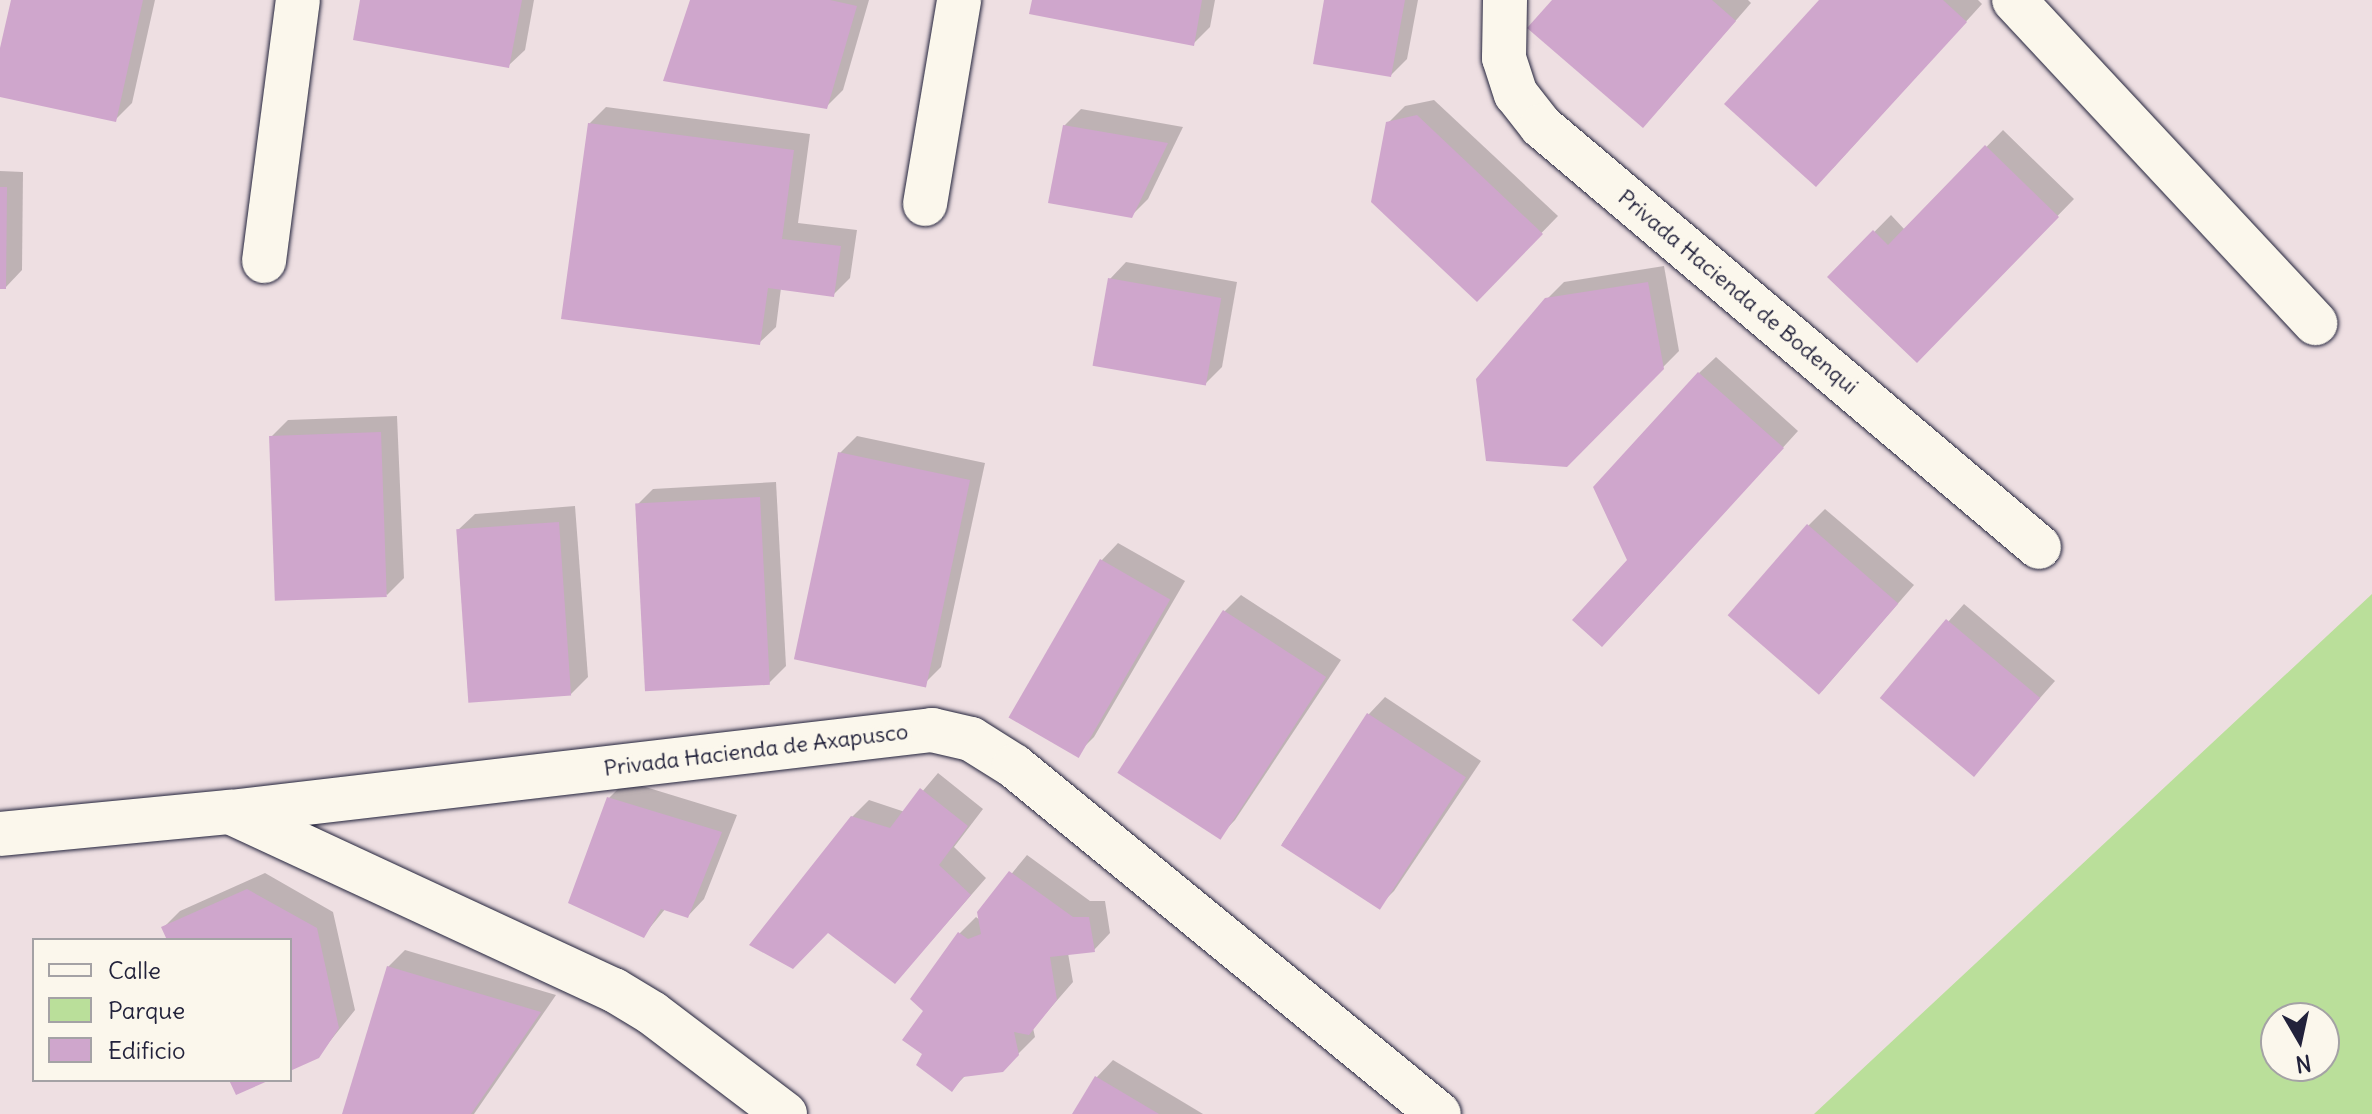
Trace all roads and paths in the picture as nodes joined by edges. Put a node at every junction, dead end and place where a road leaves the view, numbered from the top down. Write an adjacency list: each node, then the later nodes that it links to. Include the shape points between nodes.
1 (298, 0): 6 (street)
2 (959, 0): 5 (street)
3 (1505, 0): 8 (street, Privada Hacienda de Bodenqui, via 1504,58 1516,94 1541,126)
4 (2014, 0): 7 (street)
5 (925, 204)
6 (264, 261)
7 (2315, 323)
8 (2039, 547)
9 (230, 812): 10 (street, Privada Hacienda de Axapusco); 11 (street, via 614,990); 12 (street, Privada Hacienda de Axapusco, via 879,734 932,730 971,739 1014,766)
10 (0, 834)
11 (785, 1114)
12 (1439, 1114)

